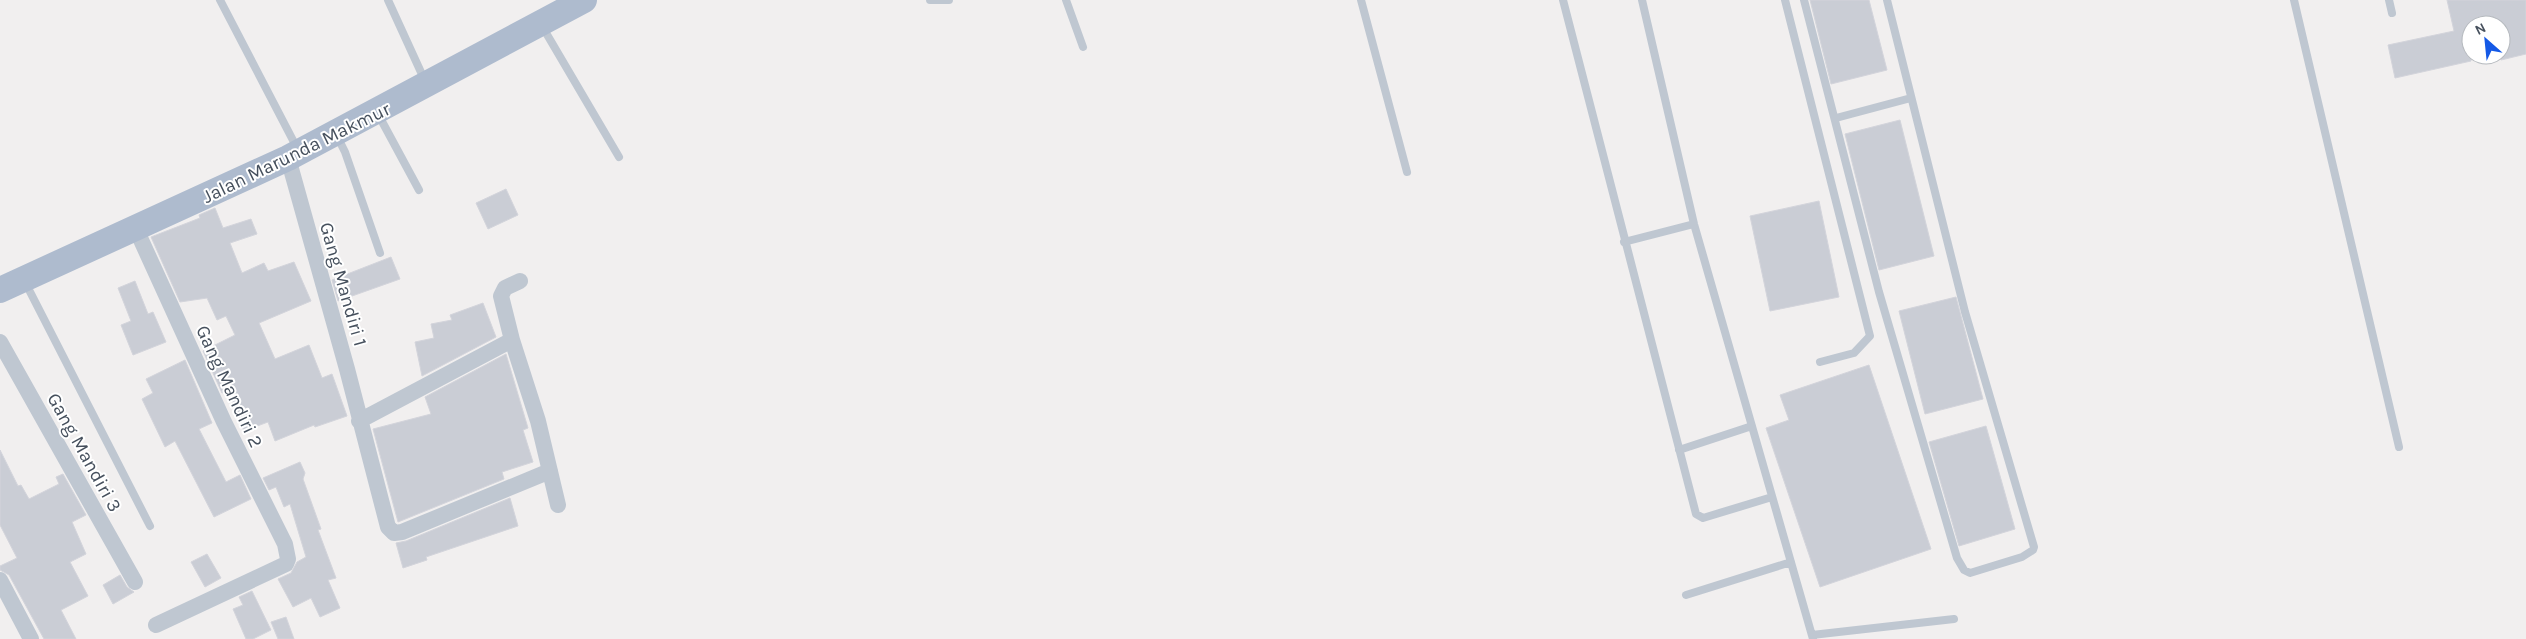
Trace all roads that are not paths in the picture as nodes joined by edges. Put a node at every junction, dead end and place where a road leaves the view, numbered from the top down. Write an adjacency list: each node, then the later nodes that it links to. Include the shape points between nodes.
1 (220, 0): 23 (lane)
2 (388, 0): 18 (lane)
3 (584, 0): 16 (main road, Jalan Marunda Makmur)
4 (930, 0): 5 (lane)
5 (949, 0)
6 (1066, 0): 17 (lane)
7 (1361, 0): 25 (lane)
8 (1562, 0): 29 (lane)
9 (1642, 0): 27 (lane)
10 (1785, 0): 36 (lane, via 1870,336 1854,353)
11 (1804, 0): 21 (lane)
12 (1887, 0): 19 (lane)
13 (2294, 0): 39 (lane)
14 (2389, 0): 15 (lane)
15 (2392, 13)
16 (540, 24): 18 (main road, Jalan Marunda Makmur); 24 (lane)
17 (1084, 47)
18 (427, 85): 20 (main road, Jalan Marunda Makmur)
19 (1911, 98): 21 (lane); 21 (lane, via 1965,312 2034,547 2022,557 1970,573 1964,570 1957,558 1879,292)
20 (377, 112): 22 (main road, Jalan Marunda Makmur); 26 (lane)
21 (1836, 118)
22 (336, 134): 23 (main road, Jalan Marunda Makmur); 30 (lane)
23 (294, 155): 28 (main road, Jalan Marunda Makmur); 37 (street, Gang Mandiri 1)
24 (619, 157)
25 (1407, 172)
26 (419, 190)
27 (1694, 224): 29 (lane); 38 (lane)
28 (136, 229): 31 (main road, Jalan Marunda Makmur); 50 (street, Gang Mandiri 2, via 224,422 285,544 288,559 286,564)
29 (1624, 242): 40 (lane)
30 (380, 253)
31 (24, 280): 33 (main road, Jalan Marunda Makmur); 44 (lane)
32 (520, 281): 34 (street, via 501,293)
33 (0, 290)
34 (512, 340): 37 (street); 41 (street)
35 (0, 342): 47 (street, Gang Mandiri 3)
36 (1820, 362)
37 (359, 421): 41 (street, Gang Mandiri 1, via 388,528 394,533)
38 (1752, 426): 40 (lane); 42 (lane)
39 (2399, 447)
40 (1679, 450): 42 (lane, via 1699,518)
41 (550, 470): 43 (street)
42 (1772, 497): 45 (lane)
43 (558, 505)
44 (150, 526)
45 (1791, 562): 48 (lane); 51 (lane)
46 (0, 580): 52 (street)
47 (135, 582)
48 (1686, 595)
49 (1954, 619): 51 (lane)
50 (156, 625)
51 (1812, 637)
52 (32, 639)

